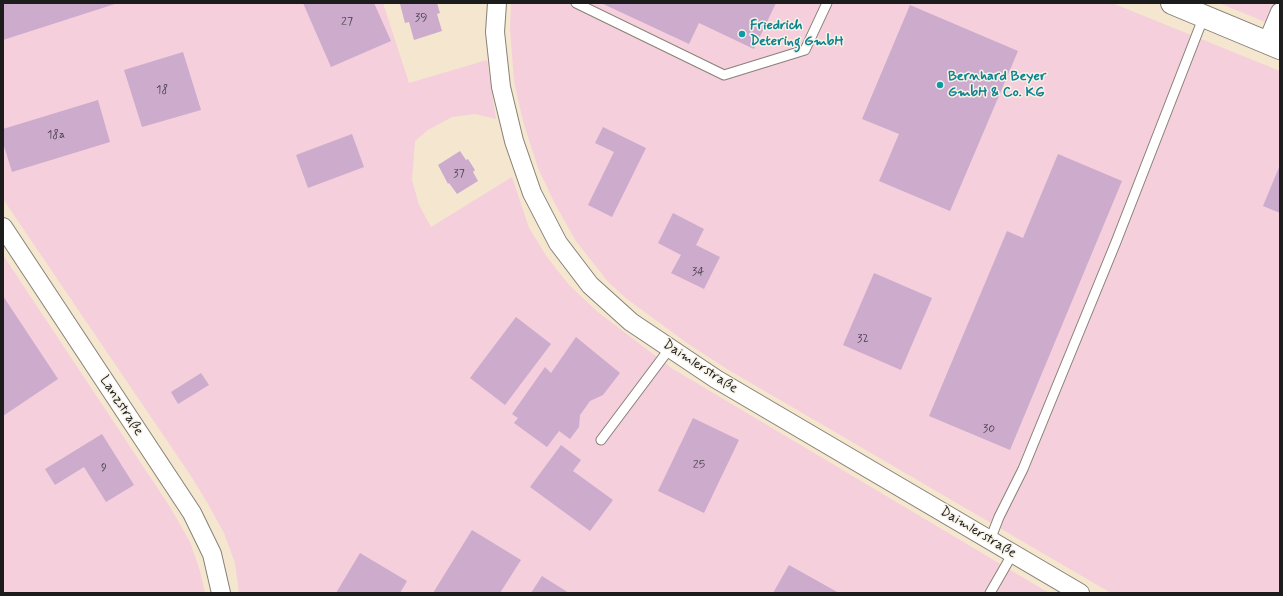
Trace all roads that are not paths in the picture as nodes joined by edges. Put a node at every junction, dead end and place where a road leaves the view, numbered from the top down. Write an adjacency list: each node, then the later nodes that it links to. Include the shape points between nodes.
1 (497, 3): 9 (street, Daimlerstraße, via 495,32 501,87 514,141 532,193 558,243 590,285 631,322)
2 (576, 3): 3 (lane, via 724,75 805,50)
3 (827, 3)
4 (1172, 3): 6 (street)
5 (1280, 12): 7 (street)
6 (1204, 16): 7 (street); 11 (lane, via 1116,242 1023,469)
7 (1274, 45)
8 (3, 227): 13 (street, Lanzstraße, via 192,513 212,554)
9 (670, 348): 10 (lane); 11 (street, Daimlerstraße, via 716,379)
10 (601, 440)
11 (990, 540): 12 (street, Daimlerstraße)
12 (1013, 554): 14 (lane); 15 (street, Daimlerstraße)
13 (221, 593)
14 (990, 593)
15 (1078, 593)

